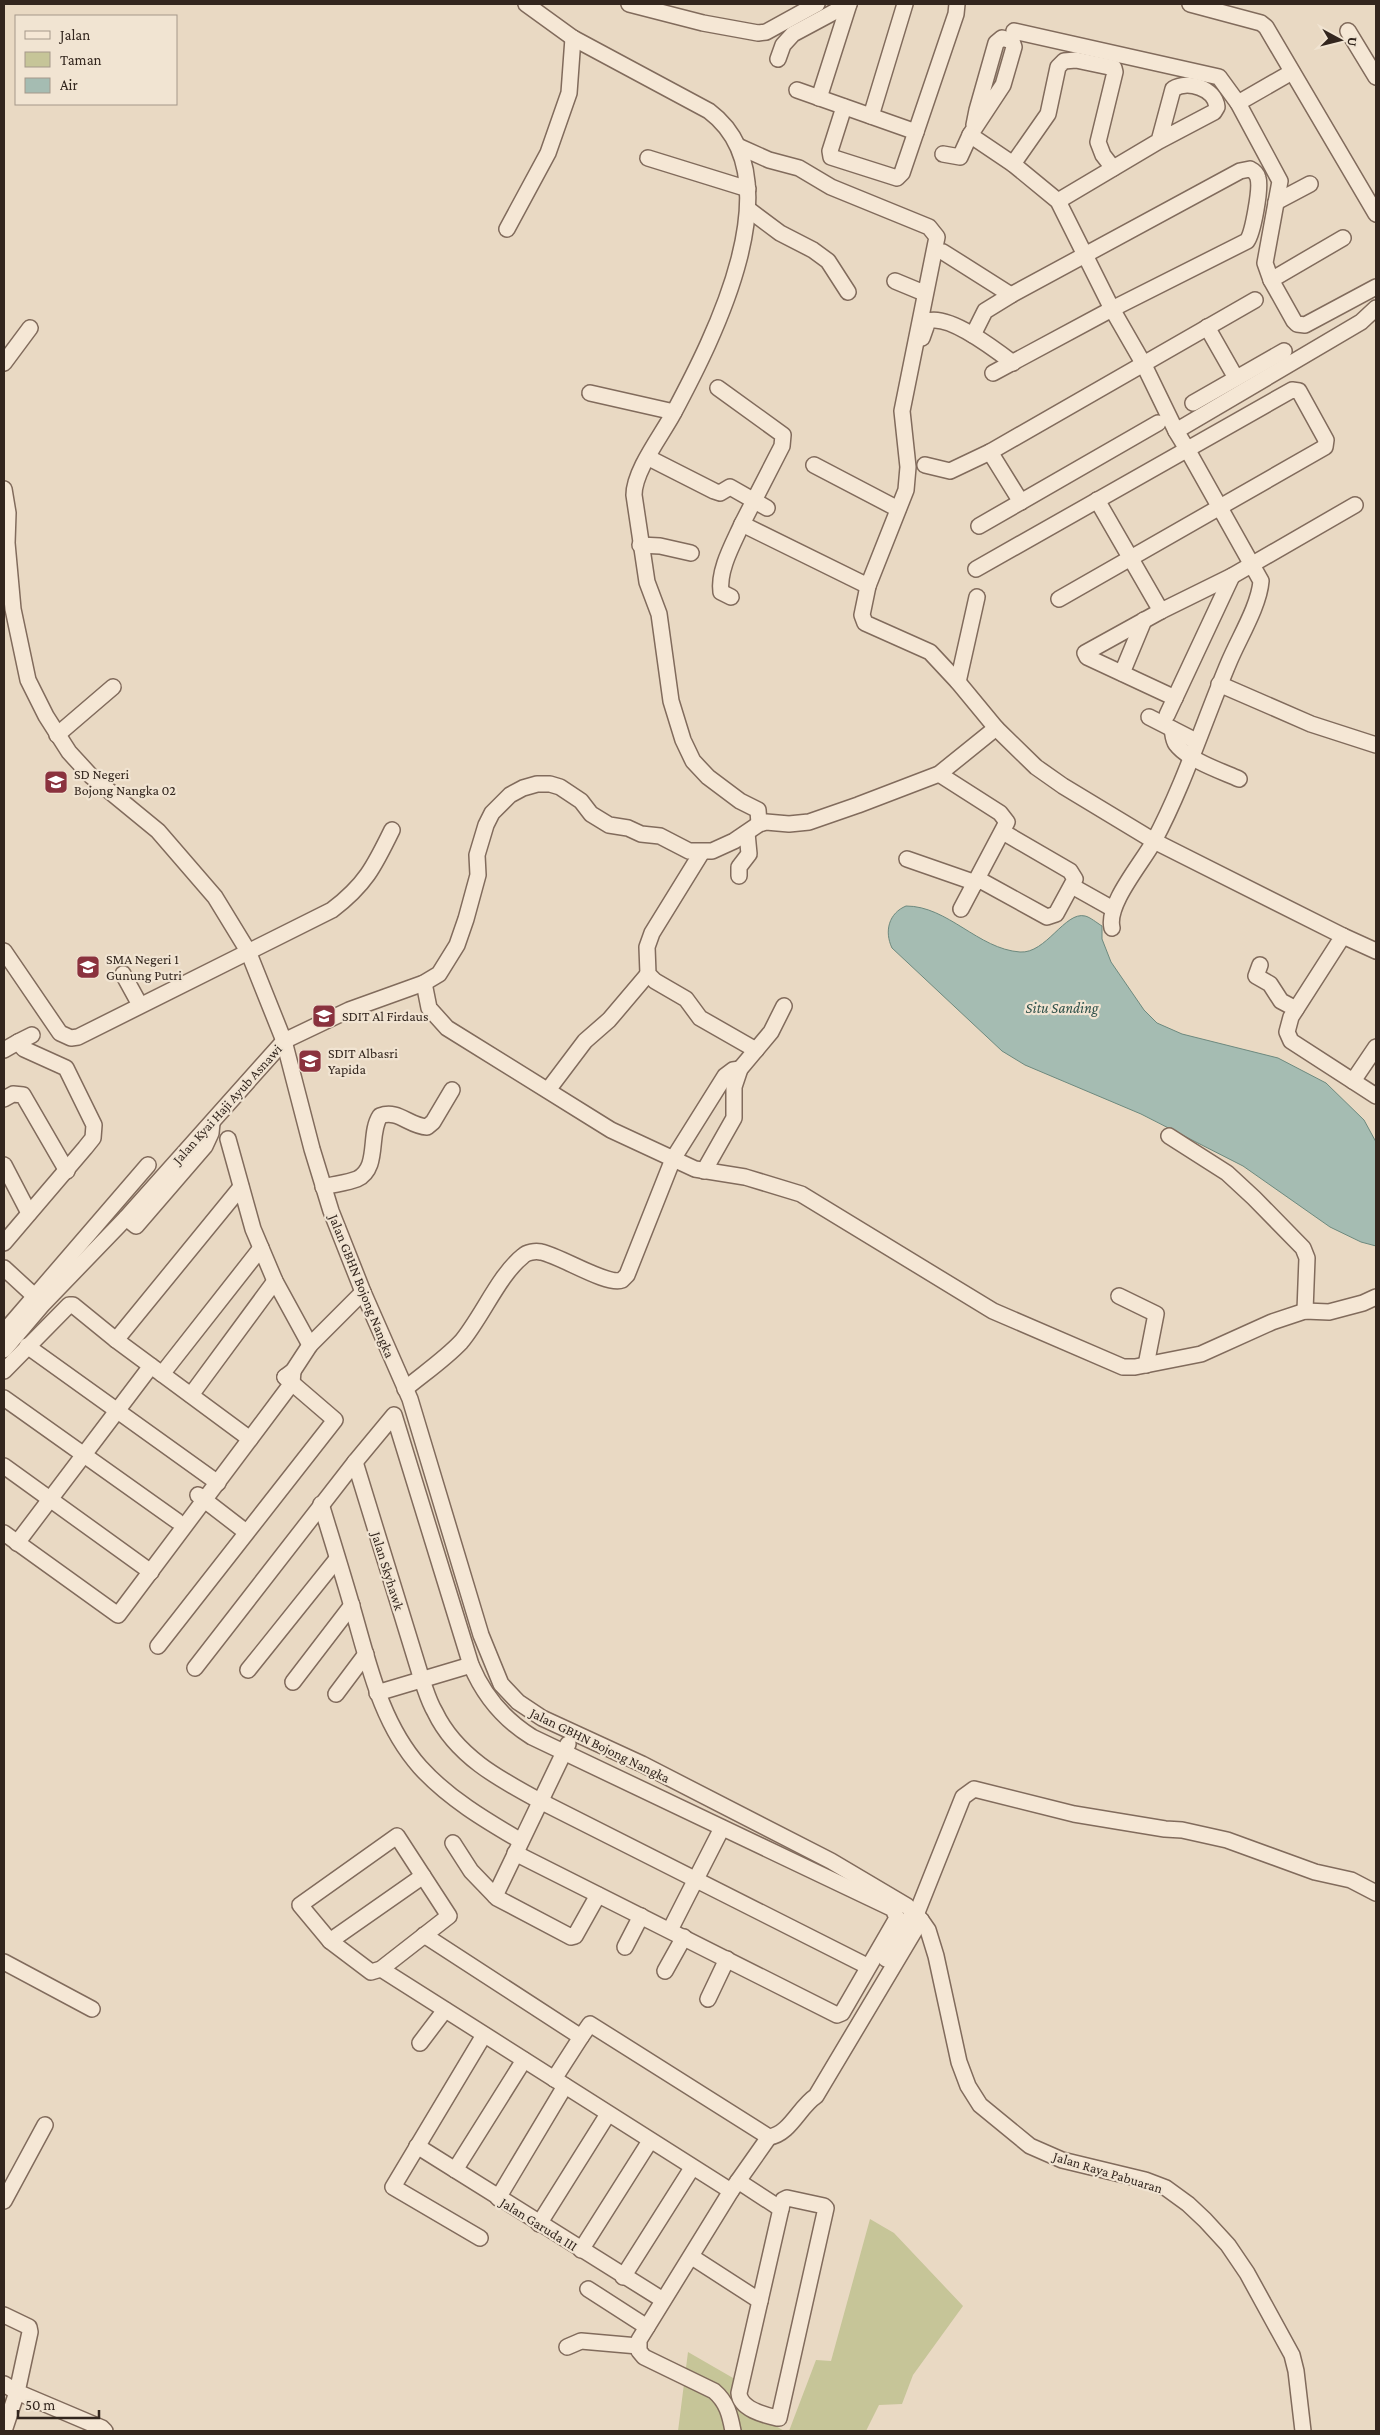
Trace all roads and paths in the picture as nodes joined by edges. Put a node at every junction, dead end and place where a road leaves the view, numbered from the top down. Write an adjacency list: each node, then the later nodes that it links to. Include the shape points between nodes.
1 (526, 4): 10 (street)
2 (629, 4): 3 (street, via 758,33 766,32)
3 (817, 4)
4 (849, 4): 11 (street, via 794,34 783,46); 16 (street)
5 (905, 4): 19 (street)
6 (957, 4): 21 (street)
7 (1190, 4): 13 (street, via 1261,23)
8 (1348, 30): 12 (street)
9 (1014, 31): 17 (street, via 1213,74 1224,82)
10 (573, 38): 23 (street, via 709,111 727,127); 34 (street, via 569,93 548,153)
11 (778, 59)
12 (1372, 62): 14 (street)
13 (1292, 72): 17 (street); 33 (street)
14 (1376, 77)
15 (797, 90): 16 (street)
16 (819, 98): 18 (street)
17 (1238, 103): 31 (street, via 1280,181)
18 (844, 107): 19 (street); 21 (street, via 830,151 835,160 897,178 902,173)
19 (871, 116): 21 (street)
20 (972, 130): 20 (street, via 1003,85 1014,47 1008,38 996,43); 24 (street, via 960,157); 26 (street)
21 (916, 132)
22 (1159, 141): 27 (street)
23 (740, 148): 29 (street); 43 (street, via 799,168 831,187 930,227 937,237)
24 (943, 154)
25 (648, 158): 29 (street)
26 (1013, 164): 27 (street, via 1050,110 1058,67 1064,61 1076,60 1114,68 1098,142); 30 (street)
27 (1113, 168): 30 (street)
28 (1310, 184): 31 (street)
29 (748, 189): 32 (street)
30 (1058, 201): 37 (street)
31 (1276, 202): 39 (street, via 1265,263)
32 (748, 209): 42 (street, via 780,233 828,261); 63 (street, via 733,282)
33 (1376, 214)
34 (507, 229)
35 (1343, 238): 39 (street)
36 (943, 252): 40 (street)
37 (1084, 256): 44 (street); 47 (street); 47 (street, via 1240,171 1250,169 1256,174 1259,182 1252,231 1247,241)
38 (895, 280): 43 (street)
39 (1271, 280): 41 (street, via 1294,321 1302,326)
40 (994, 286): 44 (street); 48 (street)
41 (1376, 287)
42 (848, 292)
43 (924, 293): 78 (street, via 902,411 907,481)
44 (1011, 295): 48 (street)
45 (1255, 300): 50 (street)
46 (1376, 308): 49 (street)
47 (1112, 309): 55 (street); 56 (street)
48 (986, 311): 52 (street)
49 (1369, 321): 65 (street)
50 (1208, 327): 56 (street); 59 (street)
51 (30, 328): 54 (street)
52 (973, 335): 55 (street); 58 (street, via 939,320 928,321)
53 (1284, 351): 59 (street)
54 (4, 363)
55 (1014, 363): 57 (street)
56 (1143, 363): 65 (street); 67 (street)
57 (993, 373)
58 (915, 378)
59 (1236, 378): 62 (street)
60 (718, 388): 72 (street, via 783,435 782,446)
61 (590, 393): 63 (street)
62 (1193, 403)
63 (674, 412): 68 (street)
64 (1158, 424): 74 (street)
65 (1176, 432): 66 (street)
66 (1188, 449): 73 (street); 76 (street); 76 (street, via 1292,390 1298,391 1322,432 1325,447)
67 (990, 452): 70 (street, via 950,471); 74 (street)
68 (649, 458): 72 (street, via 714,492 720,493 730,487); 81 (street, via 634,488)
69 (814, 465): 78 (street)
70 (925, 465)
71 (4, 490): 92 (street, Jalan GBHN Bojong Nangka, via 8,513)
72 (753, 500): 77 (street); 79 (street)
73 (1097, 500): 83 (street); 85 (street)
74 (1021, 502): 80 (street)
75 (1355, 505): 84 (street)
76 (1220, 506): 83 (street); 84 (street)
77 (767, 508)
78 (898, 508): 87 (street)
79 (742, 524): 87 (street); 88 (street, via 721,582 721,592)
80 (979, 526)
81 (640, 546): 82 (street, via 660,546); 107 (street, via 647,582 659,614 671,701 686,749 708,777 758,810)
82 (691, 553)
83 (1130, 558): 90 (street); 91 (street)
84 (1252, 564): 86 (street); 96 (street, via 1261,581 1260,588)
85 (976, 569)
86 (1232, 576): 91 (street); 98 (street)
87 (868, 586): 95 (street, via 862,615 865,623 930,652)
88 (731, 597)
89 (977, 597): 95 (street)
90 (1059, 599)
91 (1161, 611): 93 (street)
92 (8, 612): 102 (street, Jalan GBHN Bojong Nangka, via 28,680)
93 (1144, 620): 94 (street); 94 (street, via 1085,653 1086,657)
94 (1122, 673): 98 (street)
95 (958, 682): 101 (street)
96 (1219, 684): 103 (street, via 1311,724); 104 (street)
97 (113, 687): 102 (street)
98 (1175, 698): 100 (street)
99 (1149, 717): 100 (street)
100 (1170, 722): 104 (street, via 1176,744)
101 (996, 728): 105 (street); 111 (street, via 1048,776)
102 (57, 735): 122 (street, Jalan GBHN Bojong Nangka, via 90,776 151,825 182,859 215,897)
103 (1376, 745)
104 (1194, 748): 106 (street); 111 (street)
105 (939, 774): 107 (street, via 808,822); 109 (street, via 1006,818)
106 (1239, 779)
107 (759, 824): 110 (street)
108 (392, 830): 122 (street, via 370,873 352,894 332,910)
109 (1003, 832): 115 (street); 116 (street, via 1070,871 1075,878)
110 (747, 833): 112 (street, via 720,848); 114 (street, via 749,854 739,867)
111 (1154, 841): 118 (street); 120 (street)
112 (702, 852): 126 (street, via 652,933 647,946); 127 (street, Jalan Kyai Haji Ayub Asnawi, via 689,851 660,836 609,824 590,814 582,801 560,787 537,784 523,788 500,803 492,813 477,855 478,876 457,945 439,974)
113 (907, 859): 115 (street)
114 (739, 876)
115 (977, 881): 116 (street, via 1047,916 1056,914); 117 (street)
116 (1072, 886): 118 (street)
117 (961, 909)
118 (1113, 909): 119 (street)
119 (1112, 928)
120 (1343, 936): 123 (street); 130 (street)
121 (4, 951): 128 (street, via 60,1033 66,1036 78,1037)
122 (248, 951): 128 (street); 132 (street, Jalan GBHN Bojong Nangka)
123 (1376, 951)
124 (1260, 966): 130 (street, via 1256,976 1270,984 1280,1001)
125 (123, 974): 128 (street)
126 (648, 974): 136 (street, via 686,999 700,1018); 140 (street, via 609,1020 586,1041)
127 (424, 983): 132 (street, Jalan Kyai Haji Ayub Asnawi, via 349,1010); 140 (street, via 429,1008 447,1028)
128 (140, 1005)
129 (784, 1006): 136 (street, via 771,1032)
130 (1296, 1009): 138 (street, via 1287,1027 1291,1041)
131 (32, 1035): 133 (street)
132 (284, 1041): 143 (street, Jalan Kyai Haji Ayub Asnawi); 152 (street, Jalan GBHN Bojong Nangka)
133 (18, 1042): 135 (street); 148 (street, via 24,1049 66,1068 91,1116 93,1138)
134 (1376, 1047): 138 (street)
135 (4, 1050)
136 (756, 1050): 137 (street)
137 (740, 1069): 146 (street, via 725,1076); 149 (street, via 734,1087 734,1118)
138 (1353, 1081): 141 (street)
139 (452, 1090): 152 (street, via 434,1122 427,1127 412,1124 397,1114 380,1116 374,1130 370,1166 364,1175)
140 (548, 1090): 146 (street, via 611,1130)
141 (1376, 1096)
142 (4, 1099): 148 (street, via 13,1094 23,1095)
143 (212, 1122): 150 (street, Jalan Kyai Haji Ayub Asnawi); 154 (street, via 205,1146 136,1226)
144 (1169, 1136): 163 (street, via 1227,1173 1303,1248 1307,1258)
145 (228, 1139): 151 (street)
146 (673, 1159): 149 (street); 173 (street, via 627,1275 622,1280 610,1281 562,1258 540,1252 524,1254 508,1271 460,1343)
147 (4, 1165): 153 (street)
148 (67, 1171): 153 (street)
149 (704, 1171): 169 (street, via 745,1178 801,1194 994,1310 1123,1366)
150 (156, 1185): 154 (street, Jalan Kyai Haji Ayub Asnawi); 162 (street, via 145,1169)
151 (241, 1187): 156 (street); 165 (street)
152 (323, 1187): 159 (street, Jalan GBHN Bojong Nangka)
153 (29, 1213): 155 (street)
154 (126, 1218): 162 (street, Jalan Kyai Haji Ayub Asnawi)
155 (4, 1243)
156 (261, 1248): 158 (street); 170 (street)
157 (4, 1268): 162 (street)
158 (276, 1281): 166 (street); 174 (street)
159 (363, 1292): 166 (street); 173 (street, Jalan GBHN Bojong Nangka)
160 (1119, 1296): 169 (street, via 1156,1314)
161 (1376, 1297): 163 (street, via 1329,1312)
162 (39, 1300): 164 (street); 168 (street, Jalan Kyai Haji Ayub Asnawi)
163 (1305, 1310): 169 (street, via 1201,1354)
164 (4, 1332)
165 (116, 1340): 167 (street, via 71,1305); 170 (street)
166 (310, 1345): 172 (street)
167 (28, 1346): 171 (street); 176 (street)
168 (4, 1350)
169 (1146, 1365)
170 (157, 1370): 174 (street); 176 (street)
171 (4, 1371)
172 (290, 1377): 178 (street); 187 (street, via 335,1420)
173 (408, 1394): 177 (street); 202 (street, Jalan GBHN Bojong Nangka, via 480,1635 493,1668 509,1694 522,1706)
174 (191, 1395): 178 (street)
175 (4, 1398): 179 (street)
176 (118, 1411): 179 (street); 182 (street)
177 (394, 1415): 180 (street); 195 (street)
178 (247, 1436): 182 (street)
179 (83, 1455): 184 (street); 186 (street)
180 (355, 1462): 185 (street); 198 (street, Jalan Skyhawk)
181 (4, 1466): 184 (street)
182 (214, 1480): 183 (street)
183 (201, 1497): 186 (street); 187 (street); 191 (street)
184 (50, 1499): 189 (street); 191 (street)
185 (321, 1504): 190 (street); 196 (street)
186 (177, 1521): 191 (street)
187 (246, 1532): 193 (street)
188 (4, 1533): 189 (street)
189 (17, 1543): 191 (street, via 110,1610)
190 (337, 1559): 192 (street); 197 (street)
191 (147, 1569)
192 (352, 1605): 194 (street); 199 (street)
193 (158, 1646)
194 (366, 1654): 200 (street); 201 (street)
195 (471, 1665): 198 (street); 203 (street, via 484,1692 510,1722)
196 (195, 1668)
197 (248, 1670)
198 (422, 1680): 200 (street); 204 (street, Jalan Skyhawk, via 435,1713 465,1753 491,1774)
199 (293, 1682)
200 (377, 1693): 207 (street, via 398,1736 421,1767 464,1806)
201 (336, 1694)
202 (573, 1732): 203 (street); 214 (street, Jalan GBHN Bojong Nangka, via 831,1861 891,1895)
203 (564, 1752): 204 (street); 205 (street)
204 (540, 1801): 207 (street); 209 (street, Jalan Skyhawk)
205 (722, 1828): 209 (street); 222 (street, via 893,1909 897,1918)
206 (453, 1843): 212 (street, via 470,1870)
207 (518, 1847): 211 (street); 212 (street)
208 (423, 1876): 216 (street, via 449,1916); 218 (street); 218 (street, via 398,1837 394,1837 301,1904 300,1907)
209 (695, 1879): 215 (street); 222 (street, Jalan Skyhawk)
210 (1376, 1892): 214 (street, via 1351,1880 1315,1872 1227,1840 1074,1814 974,1790 963,1798)
211 (598, 1894): 212 (street, via 575,1936 571,1937); 213 (street)
212 (495, 1896)
213 (641, 1916): 215 (street); 219 (street)
214 (917, 1916): 235 (street, via 816,2096 800,2109 782,2133); 261 (street, Jalan Raya Pabuaran, via 928,1930 936,1956 959,2062 980,2105 1030,2146 1062,2160 1166,2188 1205,2220 1247,2273 1292,2355)
215 (670, 1930): 217 (street)
216 (424, 1935): 223 (street); 229 (street)
217 (684, 1937): 220 (street); 224 (street)
218 (330, 1941): 223 (street, via 371,1972)
219 (625, 1947)
220 (727, 1959): 222 (street, via 838,2015); 225 (street)
221 (4, 1962): 226 (street)
222 (867, 1966)
223 (381, 1969): 227 (street)
224 (665, 1971)
225 (708, 1999)
226 (92, 2009)
227 (445, 2010): 228 (street); 230 (street)
228 (484, 2035): 231 (street); 237 (street)
229 (581, 2036): 232 (street); 235 (street, via 590,2024)
230 (420, 2043)
231 (524, 2060): 232 (street); 239 (street)
232 (560, 2083): 233 (street); 242 (street)
233 (608, 2114): 236 (street); 244 (street)
234 (45, 2125): 241 (street)
235 (769, 2137): 240 (street)
236 (650, 2141): 238 (street); 246 (street)
237 (417, 2146): 239 (street, Jalan Garuda III); 245 (street, via 393,2188)
238 (692, 2168): 240 (street); 248 (street)
239 (455, 2170): 242 (street, Jalan Garuda III)
240 (734, 2186): 243 (street); 247 (street)
241 (6, 2193)
242 (498, 2198): 244 (street, Jalan Garuda III)
243 (781, 2209): 251 (street); 251 (street, via 783,2200 787,2198 826,2208 779,2418 758,2412 740,2398)
244 (540, 2224): 246 (street, Jalan Garuda III)
245 (480, 2238)
246 (581, 2250): 248 (street, Jalan Garuda III)
247 (692, 2257): 250 (street); 251 (street)
248 (623, 2277): 250 (street, Jalan Garuda III)
249 (588, 2289): 253 (street)
250 (663, 2300): 253 (street)
251 (760, 2301)
252 (4, 2315): 257 (street, via 24,2324 30,2332)
253 (647, 2326): 255 (street)
254 (567, 2346): 255 (street, via 581,2341)
255 (638, 2346): 260 (street, via 644,2357 721,2397)
256 (4, 2384): 257 (street)
257 (17, 2392): 258 (street); 259 (street)
258 (4, 2431)
259 (105, 2431)
260 (733, 2431)
261 (1303, 2431)

